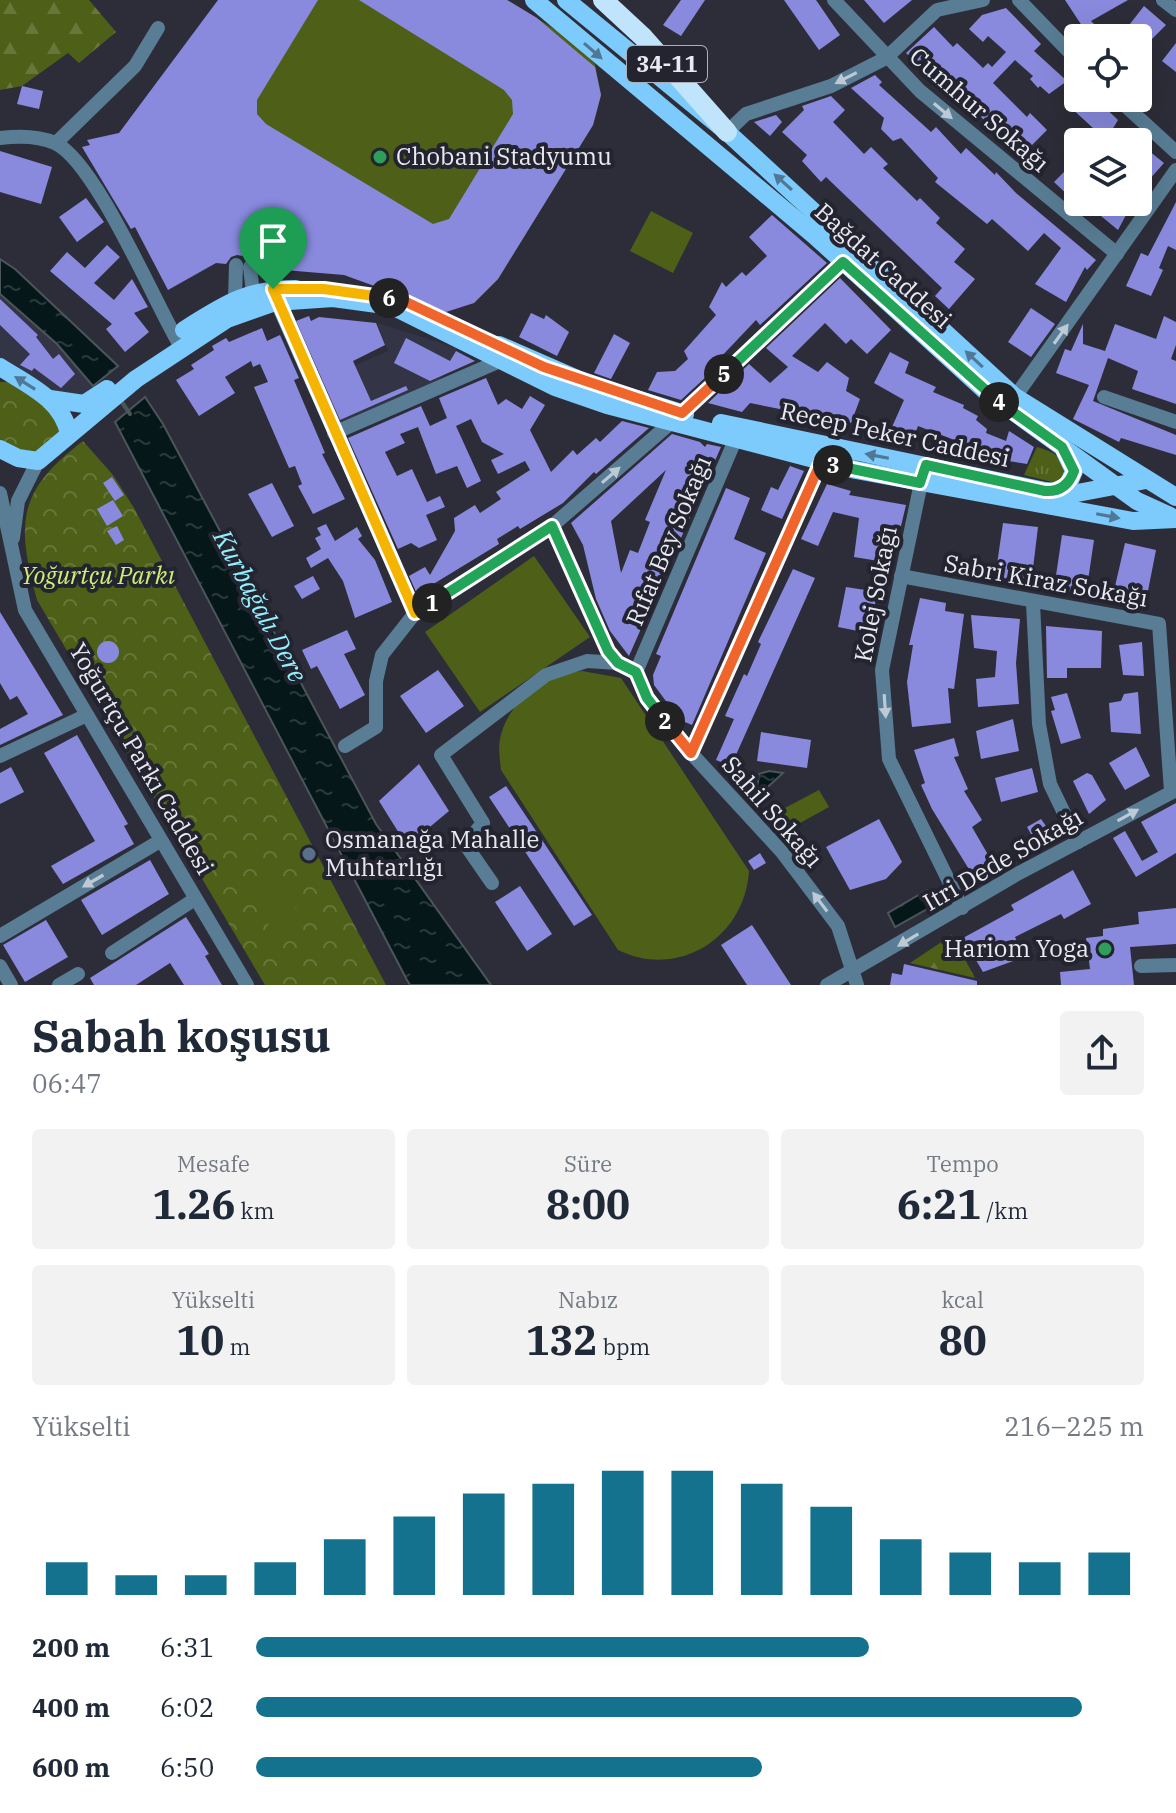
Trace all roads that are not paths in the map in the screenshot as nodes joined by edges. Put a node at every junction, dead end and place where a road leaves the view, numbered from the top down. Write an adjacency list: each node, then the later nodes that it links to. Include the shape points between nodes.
1 (534, 0): 20 (main road, Bağdat Caddesi, one-way to 20)
2 (566, 0): 14 (main road, Bağdat Caddesi)
3 (603, 0): 14 (highway, 34-11)
4 (834, 0): 12 (street, Cumhur Sokağı)
5 (983, 0): 8 (street)
6 (1019, 0): 11 (street)
7 (1163, 0): 9 (street)
8 (941, 5): 12 (street)
9 (1176, 10)
10 (158, 28): 16 (street, via 135,66)
11 (1064, 47)
12 (886, 58): 14 (street, one-way to 14, via 831,86 746,114); 19 (street, Cumhur Sokağı, one-way to 19)
13 (1132, 112): 17 (street)
14 (727, 132): 20 (main road, Bağdat Caddesi, one-way to 14)
15 (0, 138): 16 (street)
16 (56, 143): 24 (street, via 103,200)
17 (1176, 152)
18 (1176, 170): 19 (street)
19 (1117, 254): 27 (street, one-way to 19)
20 (849, 255): 27 (main road, Bağdat Caddesi, one-way to 20); 31 (street); 36 (main road, Bağdat Caddesi, via 989,394)
21 (243, 266): 22 (street)
22 (244, 295): 23 (main road, Recep Peker Caddesi); 24 (main road, Recep Peker Caddesi)
23 (274, 296): 24 (main road, Recep Peker Caddesi); 25 (main road, Recep Peker Caddesi, via 392,306); 33 (street)
24 (178, 342): 30 (main road, Recep Peker Caddesi)
25 (504, 354): 31 (main road, Recep Peker Caddesi, via 555,387); 33 (street)
26 (0, 367): 29 (main road, one-way to 26)
27 (1015, 397): 41 (main road, Bağdat Caddesi)
28 (1104, 397): 32 (street)
29 (50, 399): 30 (main road); 35 (main road, via 66,418)
30 (97, 404): 35 (main road, Recep Peker Caddesi)
31 (677, 418): 34 (main road, Recep Peker Caddesi); 47 (street, one-way to 31)
32 (1176, 422)
33 (334, 433): 51 (street)
34 (739, 433): 38 (main road, Recep Peker Caddesi); 53 (street, Rıfat Bey Sokağı)
35 (69, 434): 39 (main road, Recep Peker Caddesi)
36 (1062, 447): 42 (main road, Bağdat Caddesi); 43 (main road, via 1074,471 1068,485)
37 (0, 449): 39 (main road)
38 (824, 454): 40 (main road, Recep Peker Caddesi); 56 (street)
39 (38, 461): 48 (street, Yoğurtçu Parkı Caddesi, via 18,501)
40 (923, 474): 43 (main road, Recep Peker Caddesi); 46 (main road, Recep Peker Caddesi, one-way to 46, via 1133,521); 49 (street, Kolej Sokağı)
41 (1146, 480): 42 (main road, Recep Peker Caddesi); 45 (main road, Bağdat Caddesi)
42 (1114, 486): 43 (main road, Recep Peker Caddesi); 46 (main road, Bağdat Caddesi)
43 (1054, 492)
44 (0, 493): 48 (street, Yoğurtçu Parkı Caddesi)
45 (1176, 497)
46 (1176, 519)
47 (552, 526): 51 (street); 52 (street, via 599,633)
48 (6, 552): 54 (street, Yoğurtçu Parkı Caddesi, via 25,610)
49 (901, 576): 50 (street, Sabri Kiraz Sokağı); 63 (street, Kolej Sokağı, one-way to 63, via 882,670 889,759)
50 (1033, 603): 58 (street, Sabri Kiraz Sokağı, via 1159,624); 60 (street, via 1039,724 1050,784)
51 (415, 613): 55 (street, via 382,655 376,681 377,733)
52 (618, 663): 53 (street); 61 (street, via 587,661 546,675 441,755 483,823 465,844)
53 (636, 672): 56 (street, Sahil Sokağı, via 647,698)
54 (87, 715): 57 (street); 59 (street, Yoğurtçu Parkı Caddesi)
55 (345, 746)
56 (691, 753): 70 (street, Sahil Sokağı, one-way to 56, via 838,926 782,852)
57 (0, 756)
58 (1174, 790): 60 (street, Itri Dede Sokağı, one-way to 58)
59 (160, 841): 62 (street, Yoğurtçu Parkı Caddesi); 64 (street, one-way to 64)
60 (1078, 842): 63 (street, Itri Dede Sokağı)
61 (492, 883)
62 (195, 899): 65 (street); 73 (street, Yoğurtçu Parkı Caddesi)
63 (962, 908): 70 (street, Itri Dede Sokağı, one-way to 70)
64 (0, 936)
65 (112, 953)
66 (1176, 965): 68 (street)
67 (0, 966): 71 (street)
68 (1141, 966)
69 (78, 974): 72 (street)
70 (857, 981): 74 (street, Itri Dede Sokağı)
71 (11, 985)
72 (59, 985)
73 (247, 985)
74 (827, 985)

